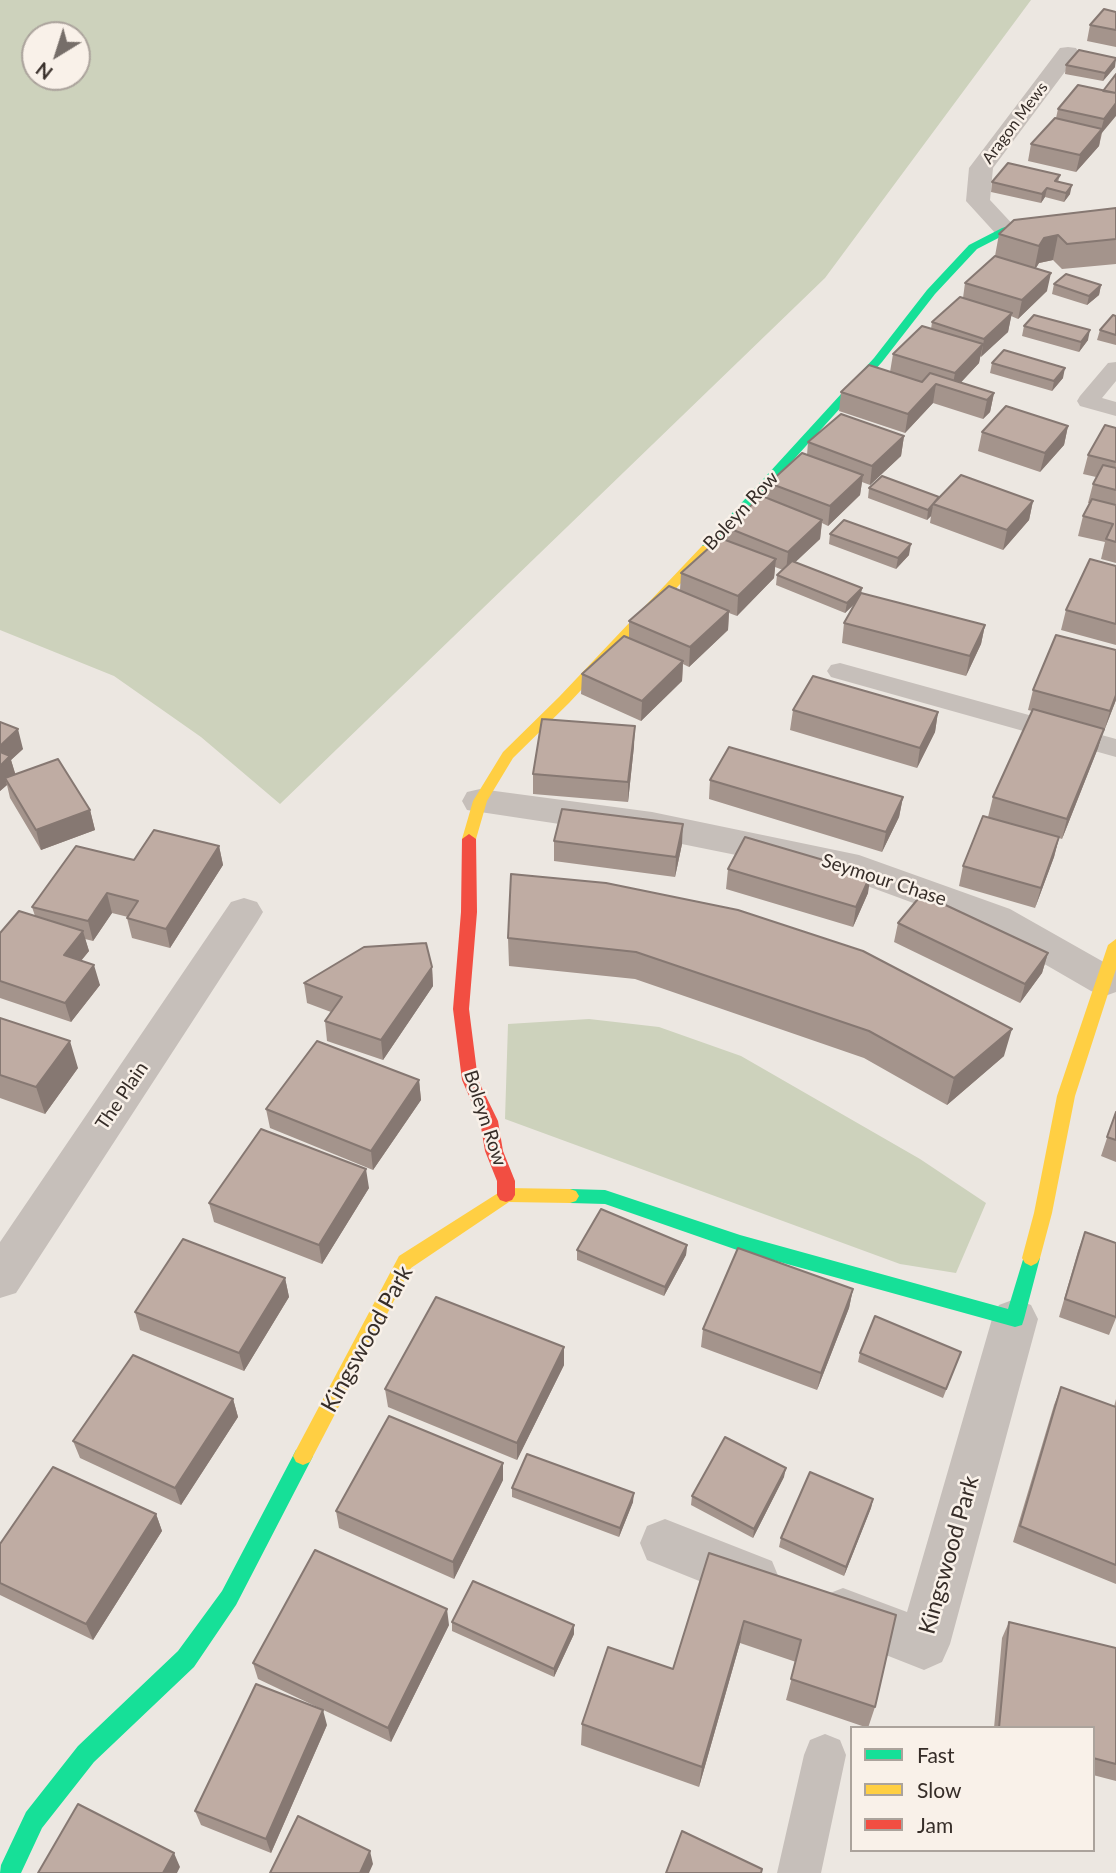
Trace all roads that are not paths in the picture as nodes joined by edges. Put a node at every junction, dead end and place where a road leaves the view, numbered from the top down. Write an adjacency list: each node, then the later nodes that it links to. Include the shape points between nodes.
1 (1068, 52): 3 (street, Aragon Mews, via 981,168 978,201)
2 (1116, 214): 3 (street, Boleyn Row, via 1096,212 1037,220)
3 (1006, 230): 8 (street, Boleyn Row, via 973,247 955,264 878,360 754,498 508,755)
4 (1116, 368): 5 (lane, via 1088,401)
5 (1116, 409)
6 (840, 671): 7 (lane)
7 (1116, 748)
8 (480, 801): 11 (street, Seymour Chase, via 653,825 846,864 997,919); 12 (street, Boleyn Row, via 468,842 469,912 461,1009 470,1080 489,1121)
9 (244, 912): 13 (street, The Plain)
10 (1116, 945): 11 (street, Kingswood Park)
11 (1105, 981): 14 (street, Kingswood Park, via 1066,1096 1043,1213)
12 (506, 1195): 14 (street, via 606,1197 740,1243); 17 (street, Kingswood Park, via 405,1262 229,1598 186,1659 86,1754 34,1820)
13 (0, 1279)
14 (1015, 1319): 15 (street, Kingswood Park, via 924,1644)
15 (665, 1543)
16 (825, 1755): 18 (lane)
17 (9, 1873)
18 (799, 1873)

